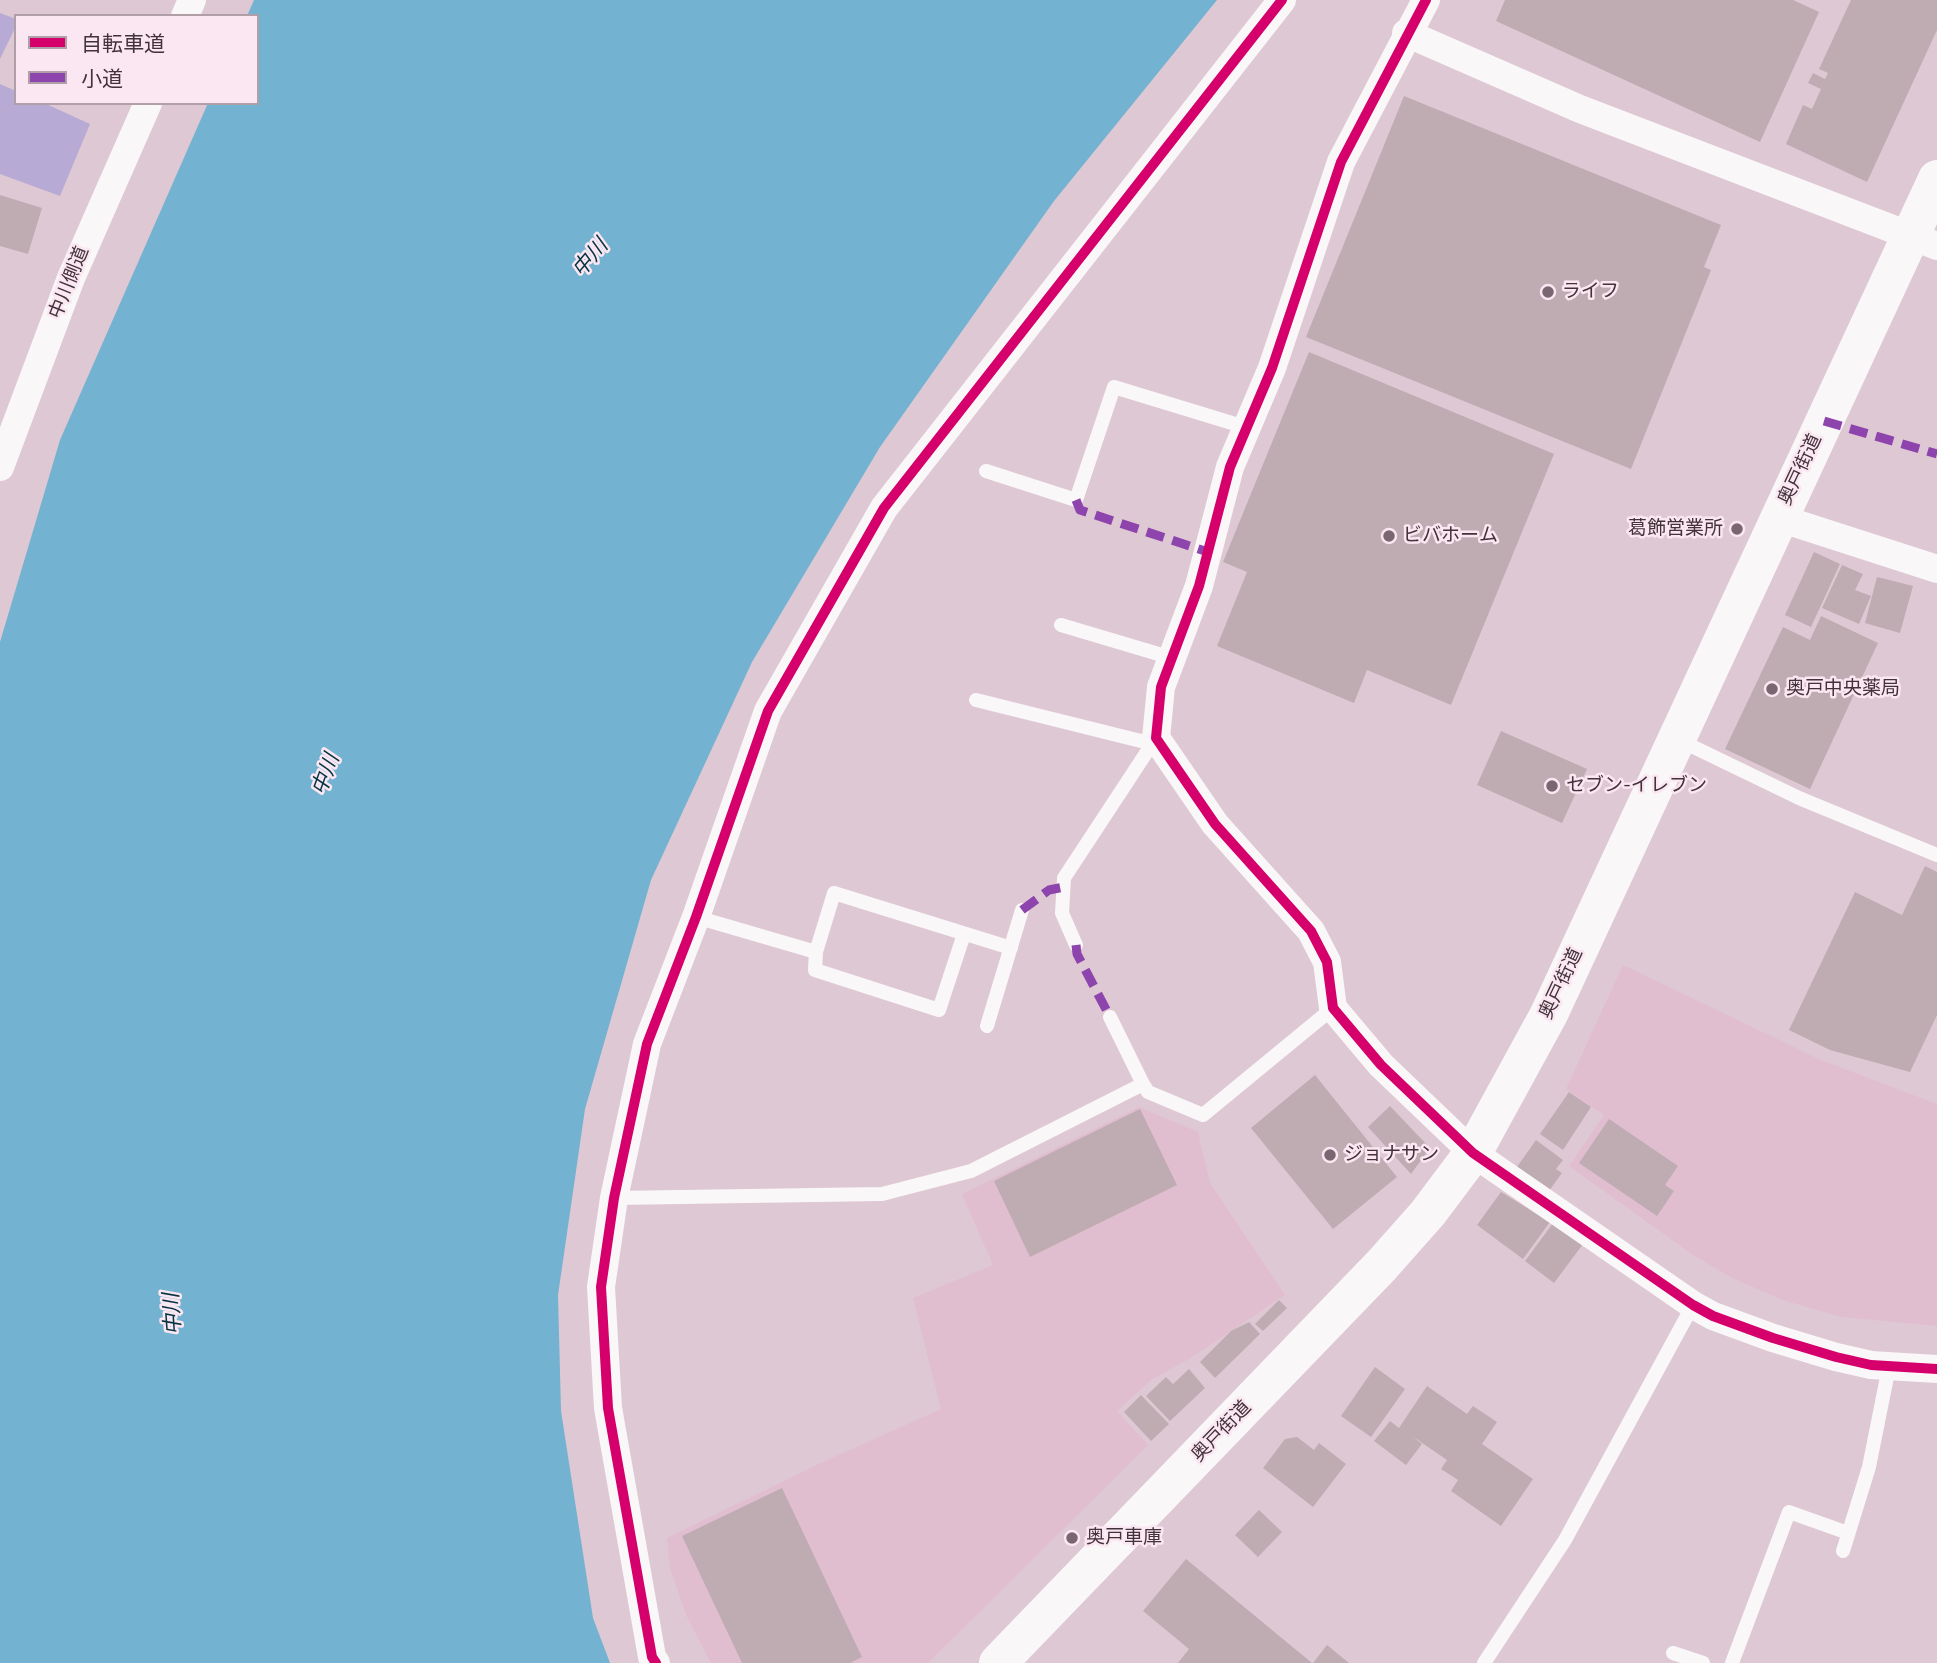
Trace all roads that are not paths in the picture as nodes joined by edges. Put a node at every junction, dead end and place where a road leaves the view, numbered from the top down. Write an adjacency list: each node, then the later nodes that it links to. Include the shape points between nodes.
1 (1282, 0): 19 (street, via 884,508 768,712)
2 (1426, 0): 3 (street)
3 (1406, 33): 6 (street, via 1580,109); 7 (street, via 1341,162 1272,368)
4 (147, 105): 8 (street, 中川側道, via 71,278)
5 (1937, 178): 6 (main road, 奥戸街道)
6 (1923, 242): 10 (main road, 奥戸街道)
7 (1245, 427): 9 (lane, via 1114,387 1076,500); 13 (street, via 1199,586)
8 (0, 464)
9 (986, 471)
10 (1779, 518): 11 (street); 16 (main road, 奥戸街道)
11 (1937, 569)
12 (1061, 625): 13 (lane)
13 (1172, 658): 15 (street, via 1161,687)
14 (976, 700): 15 (lane, via 1141,741)
15 (1156, 738): 21 (lane, via 1064,878 1062,913); 24 (street, via 1215,824 1311,931 1327,962)
16 (1678, 740): 17 (lane); 28 (main road, 奥戸街道, via 1549,1014)
17 (1937, 856)
18 (1022, 910): 22 (lane)
19 (696, 917): 23 (lane); 29 (street, via 647,1044)
20 (964, 934): 22 (lane); 23 (lane, via 834,893); 23 (lane, via 939,1010 815,970)
21 (1076, 945)
22 (1011, 948): 26 (lane)
23 (816, 952)
24 (1333, 1008): 27 (lane, via 1203,1115 1148,1092); 28 (street, via 1381,1065)
25 (1110, 1017): 27 (lane)
26 (986, 1026)
27 (1143, 1084): 29 (lane, via 971,1171 882,1194)
28 (1473, 1153): 30 (street); 37 (main road, 奥戸街道, via 1381,1266)
29 (614, 1198): 36 (street, via 601,1287 608,1408)
30 (1693, 1305): 31 (street, via 1773,1338); 38 (lane, via 1565,1540)
31 (1889, 1367): 32 (street); 33 (lane, via 1869,1467)
32 (1937, 1369)
33 (1848, 1533): 34 (lane); 40 (lane, via 1789,1512)
34 (1843, 1551)
35 (1673, 1653): 39 (lane)
36 (656, 1663)
37 (998, 1663)
38 (1484, 1663)
39 (1703, 1663)
40 (1732, 1663)

